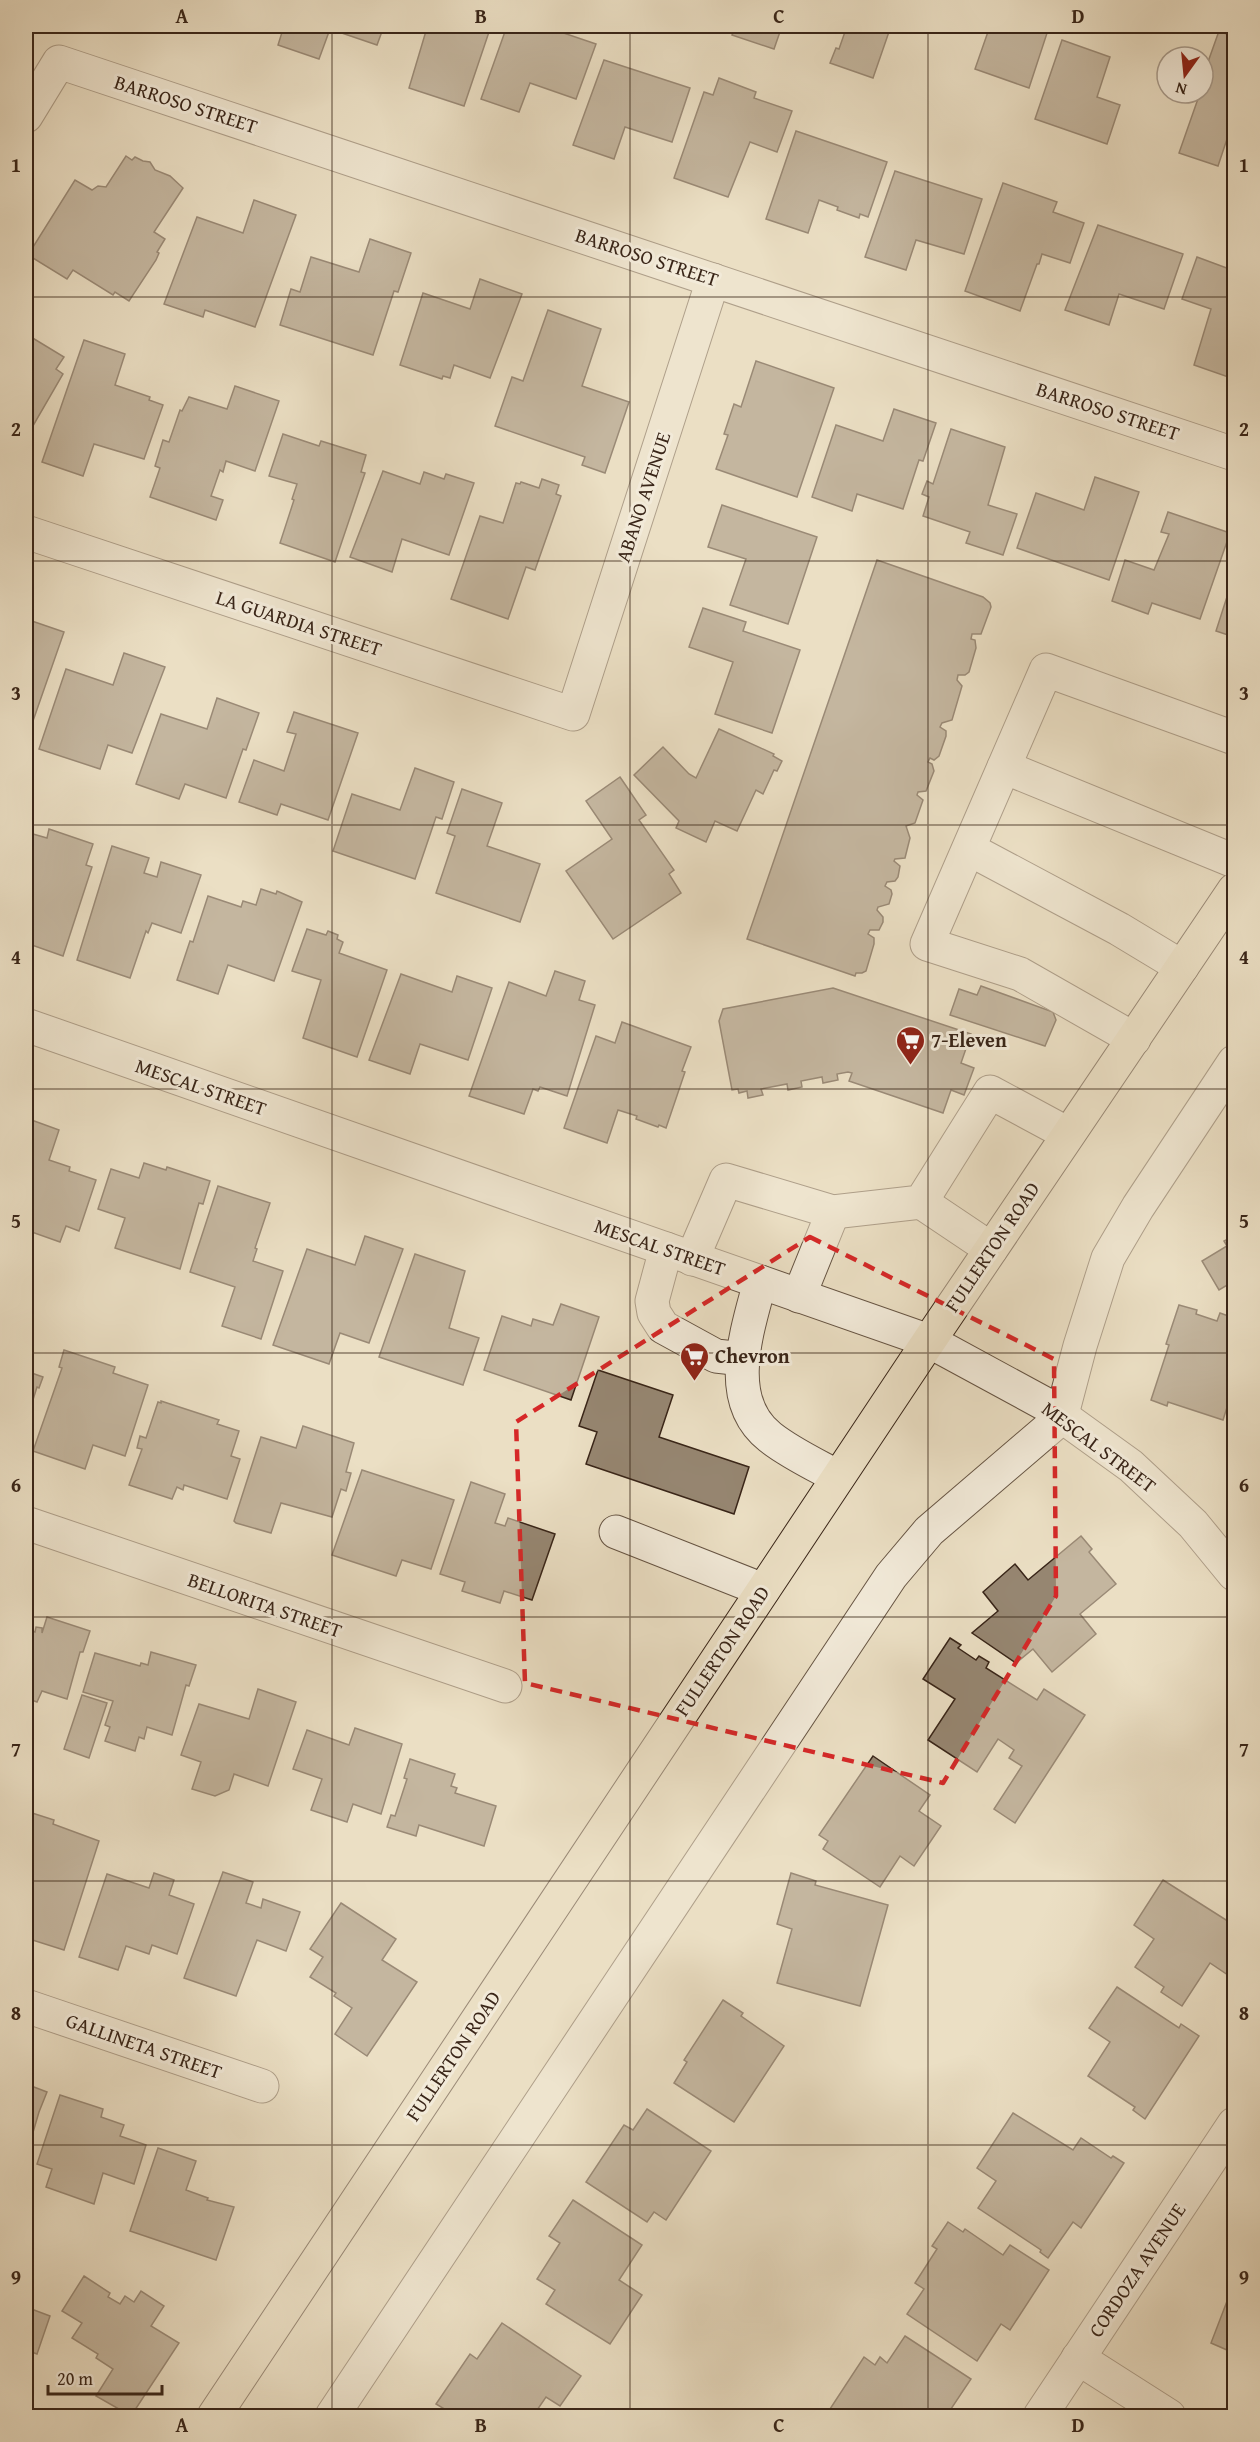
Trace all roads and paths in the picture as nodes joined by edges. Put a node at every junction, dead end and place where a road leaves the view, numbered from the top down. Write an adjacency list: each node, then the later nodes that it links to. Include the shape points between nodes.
1 (26, 116): 2 (street, BARROSO STREET, via 59,62)
2 (713, 280): 3 (street, BARROSO STREET); 5 (street, ABANO AVENUE)
3 (1234, 454)
4 (26, 532): 5 (street, LA GUARDIA STREET)
5 (573, 714)
6 (1234, 738): 7 (street, via 1046,670)
7 (1004, 767): 8 (street); 9 (street)
8 (969, 849): 11 (street); 13 (street, via 927,944 1020,974)
9 (1234, 861)
10 (1234, 890): 11 (main road, FULLERTON ROAD)
11 (1182, 967): 13 (main road, FULLERTON ROAD)
12 (26, 1025): 19 (street, MESCAL STREET)
13 (1134, 1039): 15 (main road, FULLERTON ROAD)
14 (1234, 1062): 24 (street, via 1108,1258)
15 (1068, 1134): 16 (street, via 990,1092); 18 (main road, FULLERTON ROAD)
16 (921, 1202): 17 (street); 18 (street)
17 (834, 1212): 19 (street, via 726,1180); 21 (street)
18 (991, 1249): 22 (main road, FULLERTON ROAD)
19 (679, 1254): 20 (street, MESCAL STREET); 23 (street, via 652,1301 654,1313 663,1327 716,1356)
20 (760, 1282): 21 (street, MESCAL STREET); 23 (street)
21 (799, 1296): 22 (street, MESCAL STREET)
22 (929, 1341): 24 (street, MESCAL STREET, via 1044,1404); 25 (main road, FULLERTON ROAD)
23 (743, 1359): 25 (street, via 743,1396 755,1421 770,1437)
24 (1061, 1418): 28 (street, MESCAL STREET, via 1131,1467 1193,1524); 36 (street, via 929,1532 891,1575)
25 (838, 1478): 29 (main road, FULLERTON ROAD)
26 (26, 1523): 30 (street, BELLORITA STREET)
27 (616, 1532): 29 (street)
28 (1234, 1574)
29 (763, 1590): 35 (main road, FULLERTON ROAD)
30 (505, 1686)
31 (26, 2006): 32 (street, GALLINETA STREET)
32 (262, 2086)
33 (1234, 2124): 34 (street, CORDOZA AVENUE)
34 (1078, 2358): 37 (street, CORDOZA AVENUE); 38 (street)
35 (214, 2416)
36 (332, 2416)
37 (1040, 2416)
38 (1169, 2416)

